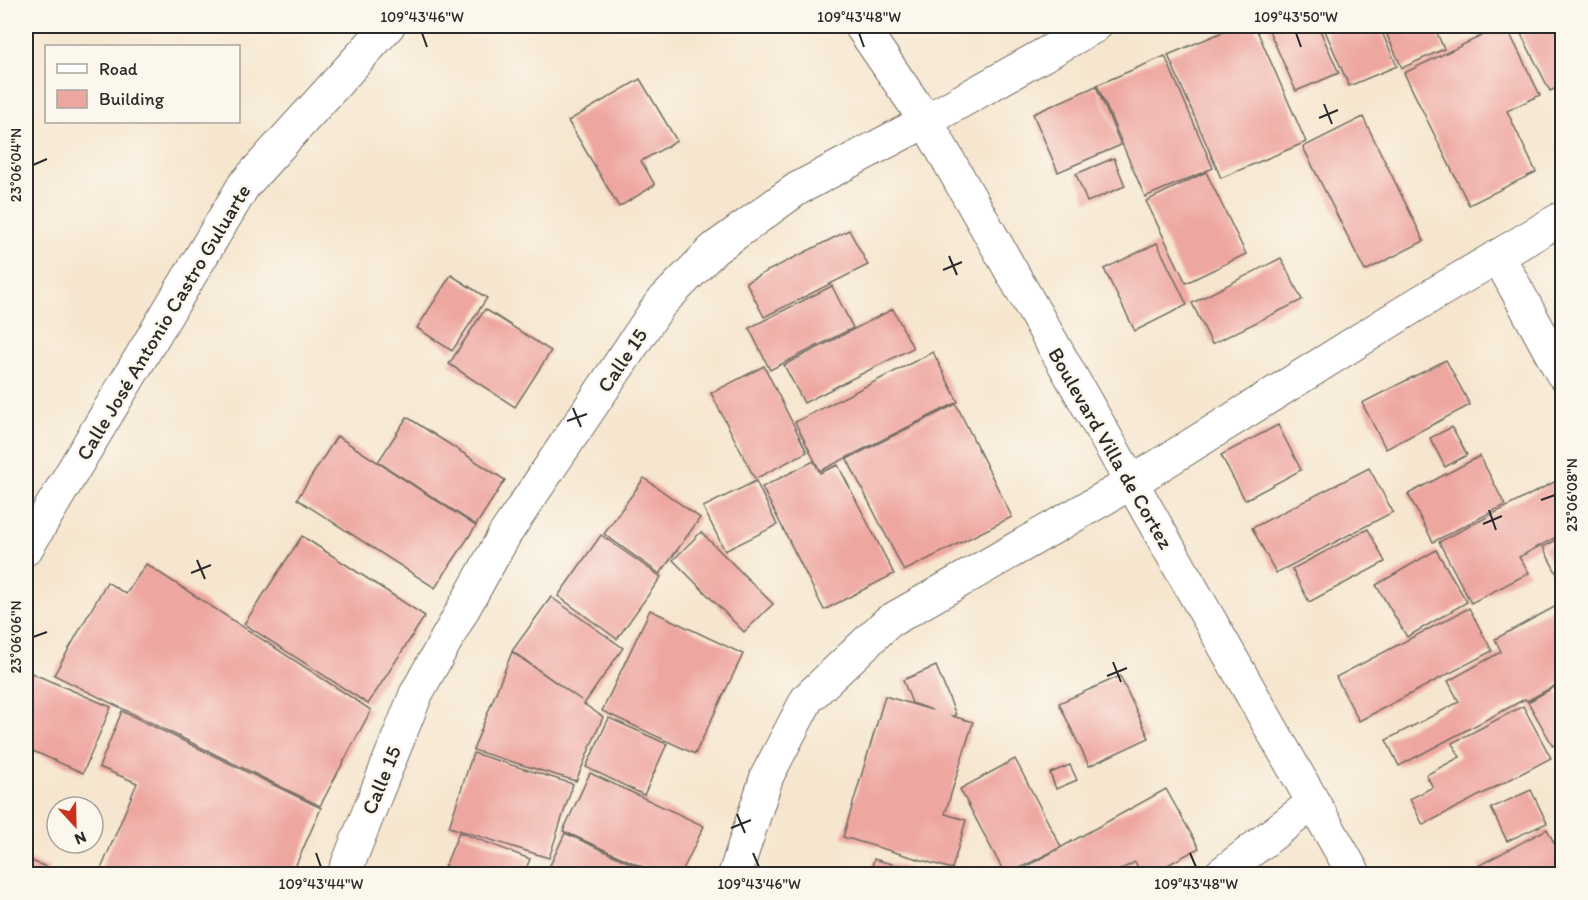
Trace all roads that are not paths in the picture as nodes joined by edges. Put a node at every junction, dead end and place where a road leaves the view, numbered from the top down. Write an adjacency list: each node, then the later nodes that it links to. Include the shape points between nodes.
1 (388, 26): 9 (street, Calle José Antonio Castro Guluarte, via 244,185)
2 (861, 26): 4 (street, Boulevard Villa de Cortez)
3 (1095, 26): 4 (street, Calle 15)
4 (926, 121): 8 (street, Boulevard Villa de Cortez); 11 (street, Calle 15, via 797,189 714,249 660,304 505,534 416,694)
5 (1563, 218): 6 (street)
6 (1498, 256): 7 (street); 8 (street)
7 (1563, 373)
8 (1131, 483): 10 (street, Boulevard Villa de Cortez); 12 (street, via 888,622 807,699 767,776)
9 (26, 549)
10 (1313, 802): 13 (street); 14 (street, Boulevard Villa de Cortez)
11 (344, 874)
12 (735, 874)
13 (1221, 874)
14 (1354, 874)

